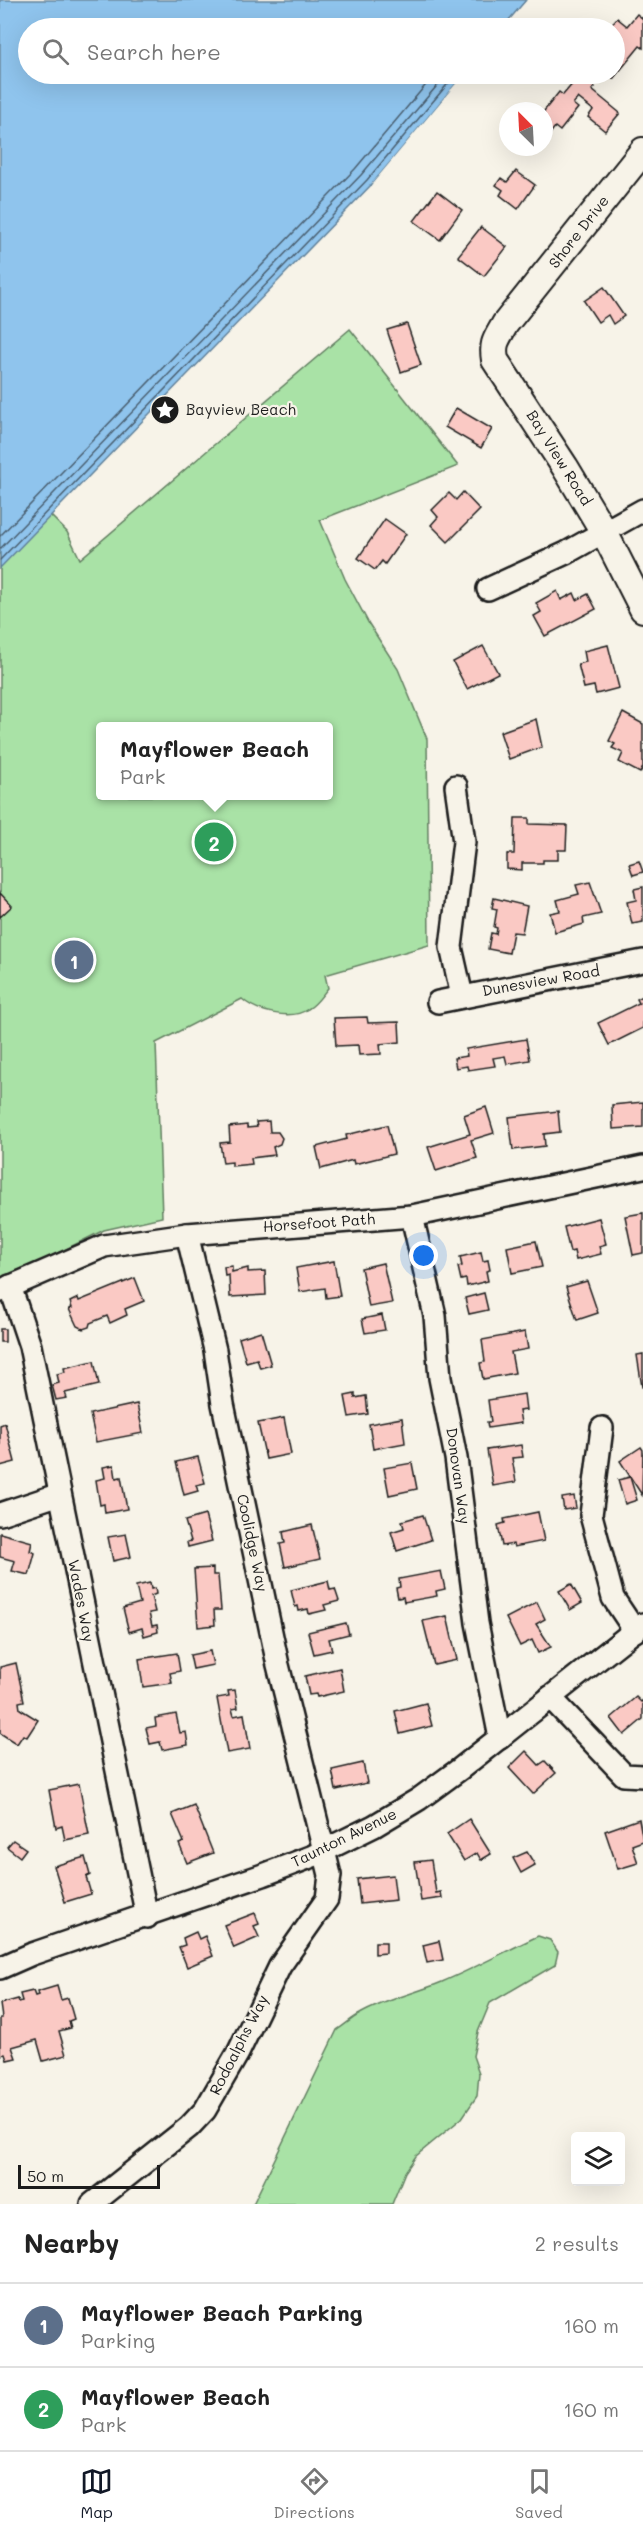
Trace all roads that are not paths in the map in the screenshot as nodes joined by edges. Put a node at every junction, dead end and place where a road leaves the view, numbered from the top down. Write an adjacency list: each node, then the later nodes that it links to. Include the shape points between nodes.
1 (643, 151): 2 (street, Shore Drive)
2 (516, 313): 4 (street, Bay View Road, via 494,343 495,360)
3 (643, 510): 4 (street)
4 (604, 532): 5 (street); 6 (street, Bay View Road)
5 (488, 589)
6 (643, 609)
7 (456, 786): 9 (street, via 464,842 451,946)
8 (643, 961): 9 (street, Dunesview Road)
9 (462, 996): 10 (street, Dunesview Road)
10 (438, 1002)
11 (643, 1167): 12 (street, Horsefoot Path)
12 (412, 1216): 13 (street, Horsefoot Path); 20 (street, Donovan Way, via 435,1317 440,1378 456,1458 477,1623)
13 (187, 1234): 14 (street, Horsefoot Path, via 104,1246); 22 (street, Coolidge Way, via 215,1350 278,1665)
14 (5, 1289): 16 (street, Wades Way, via 30,1346)
15 (602, 1428): 18 (street, via 591,1515 612,1598)
16 (60, 1494): 17 (street); 23 (street, Wades Way)
17 (0, 1514)
18 (639, 1628): 19 (street, Taunton Avenue)
19 (550, 1697): 20 (street, Taunton Avenue); 21 (street, via 624,1776)
20 (500, 1738): 22 (street, Taunton Avenue, via 419,1799)
21 (643, 1776)
22 (324, 1851): 23 (street, Taunton Avenue); 25 (street, Rodoalphs Way, via 330,1875 327,1899 280,1966 211,2100 189,2127)
23 (147, 1917): 24 (street, Taunton Avenue)
24 (0, 1968)
25 (92, 2204)

